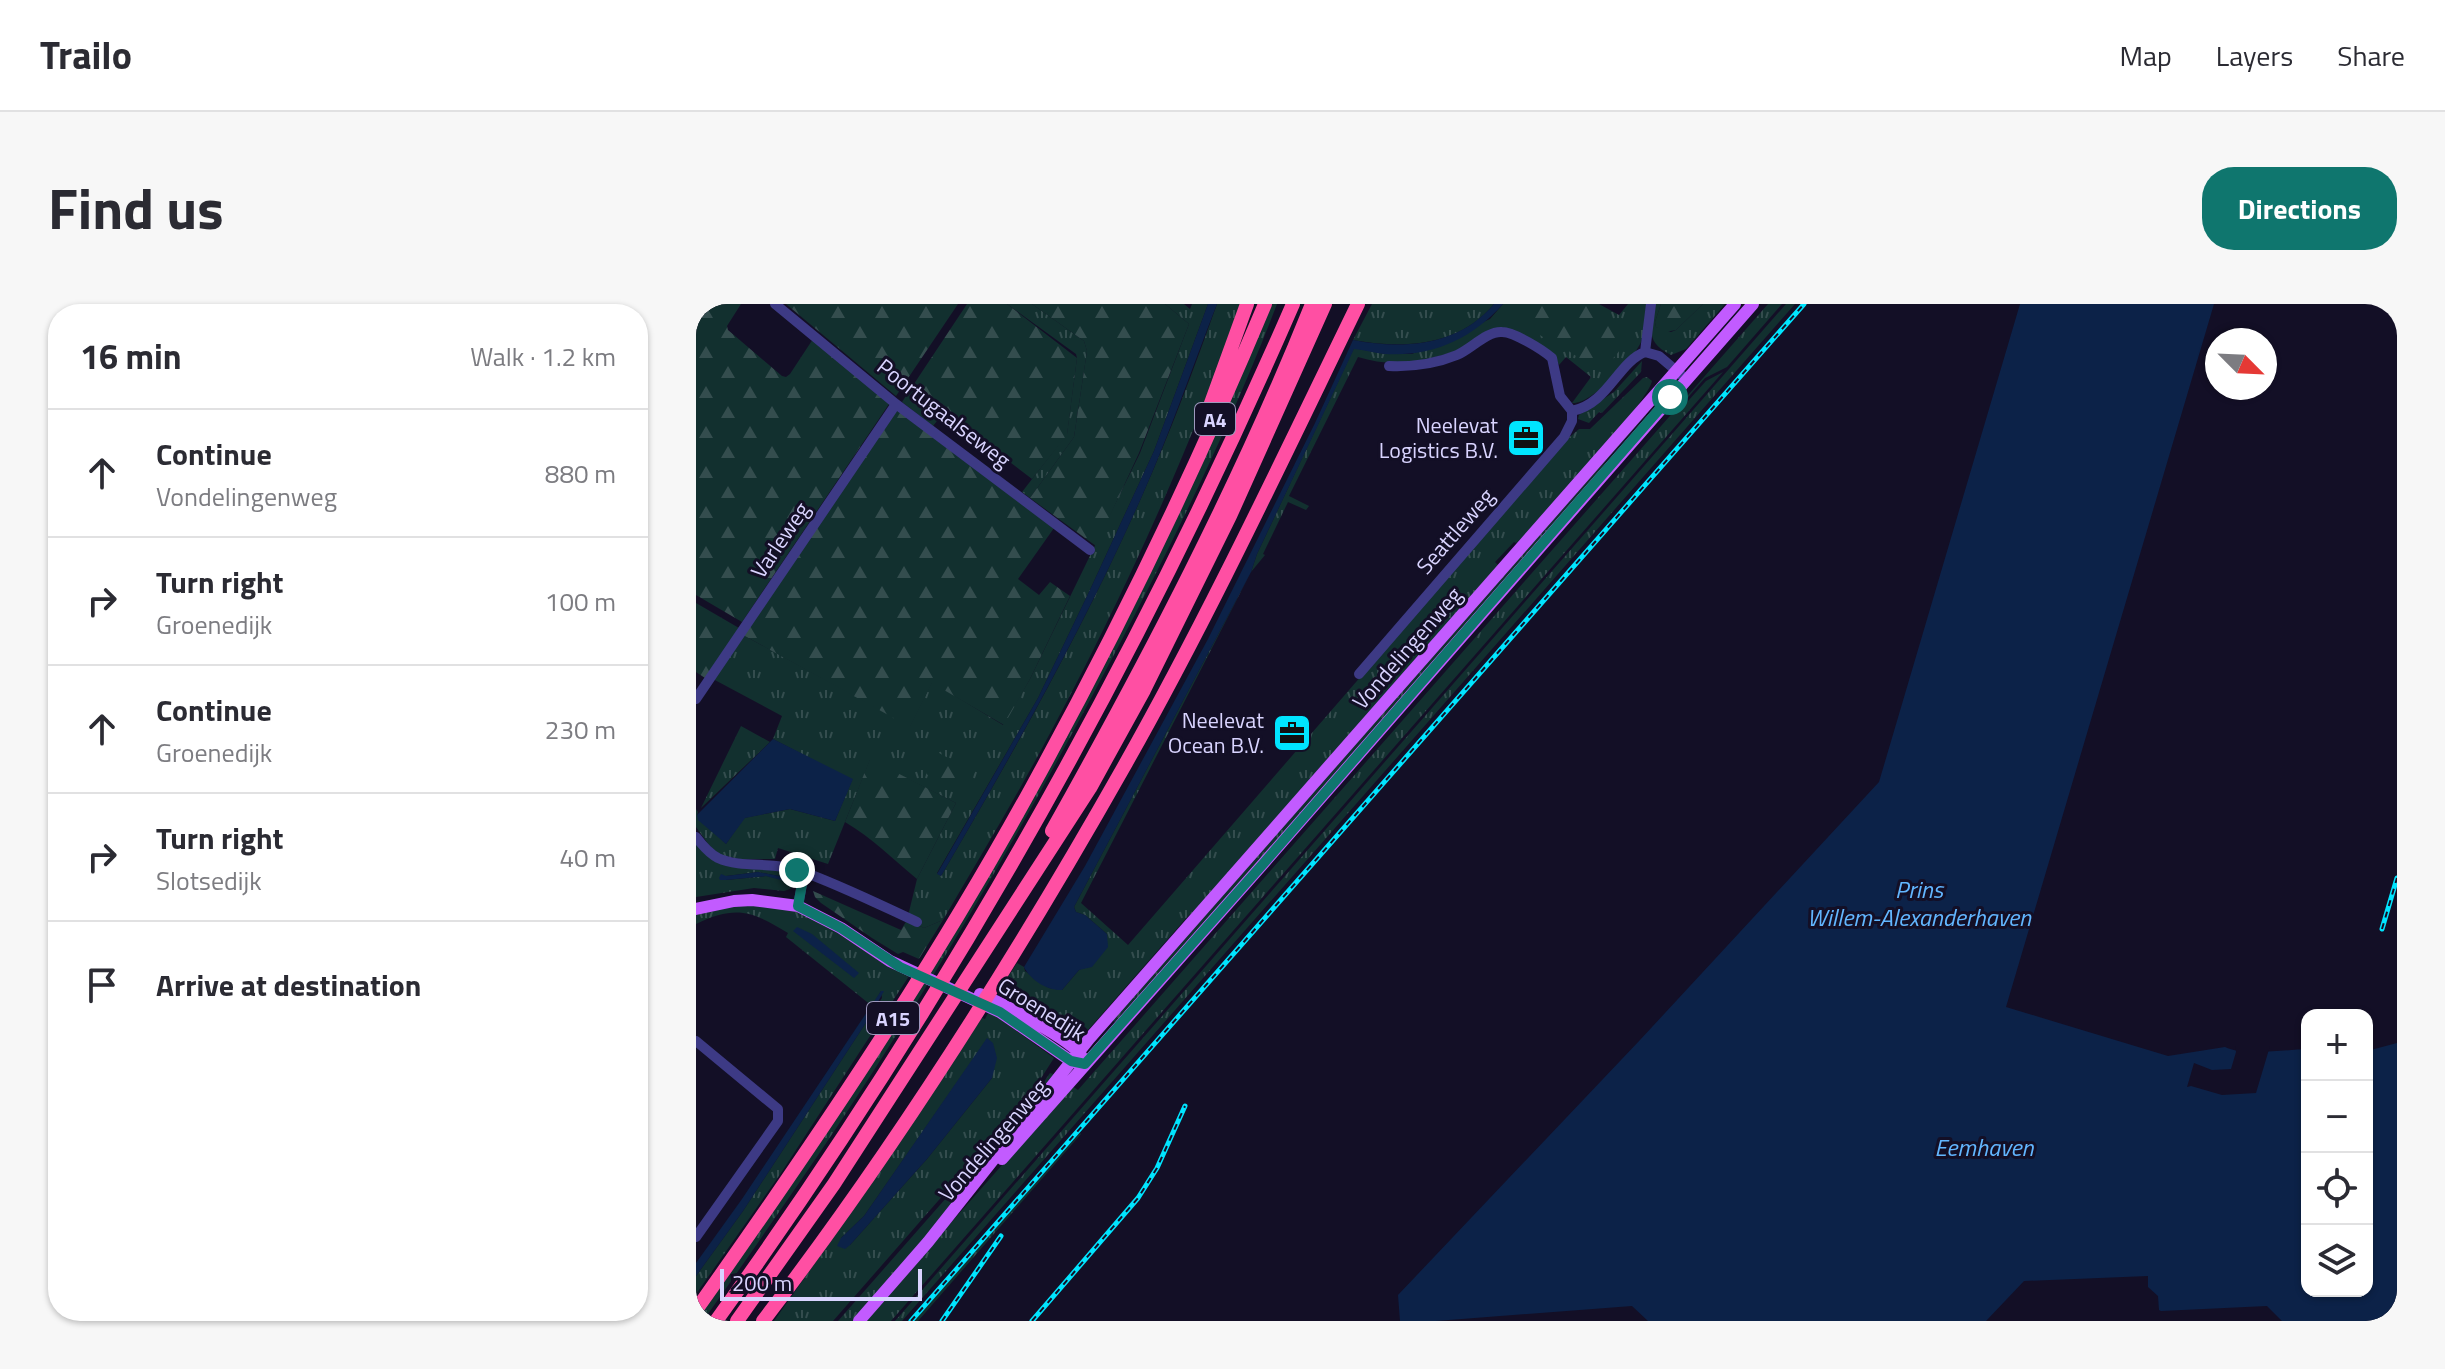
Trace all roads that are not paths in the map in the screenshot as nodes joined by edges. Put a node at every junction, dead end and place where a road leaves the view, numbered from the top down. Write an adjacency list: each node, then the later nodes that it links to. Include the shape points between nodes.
1 (775, 304): 15 (street, Poortugaalseweg)
2 (1247, 304): 18 (highway, A15)
3 (1265, 304): 18 (highway, A4)
4 (1285, 304): 17 (highway, A4)
5 (1293, 304): 17 (highway, A15)
6 (1312, 304): 27 (highway, A15, via 1175,604)
7 (1325, 304): 27 (highway, A15, via 1144,690 1090,788)
8 (1358, 304): 39 (highway, via 1126,763 961,1037)
9 (1651, 304): 12 (street)
10 (1735, 304): 14 (main road, Vondelingenweg)
11 (1753, 304): 14 (main road, Vondelingenweg)
12 (1645, 352): 14 (street, via 1659,356); 16 (street, via 1601,395)
13 (1389, 366): 16 (street, via 1421,366 1457,355 1494,333 1509,333 1552,358 1560,396)
14 (1681, 375): 31 (main road, Vondelingenweg); 32 (main road, Vondelingenweg)
15 (896, 404): 19 (street, Poortugaalseweg); 21 (street, Varleweg)
16 (1572, 411): 20 (street, Seattleweg, via 1564,437)
17 (1246, 413): 37 (highway, A15, via 1142,625 981,919 843,1139)
18 (1163, 534): 36 (highway, A15, via 1037,777 947,931 817,1137)
19 (1090, 550)
20 (1359, 674)
21 (696, 699)
22 (696, 837): 23 (street, via 722,860 769,863)
23 (804, 873): 24 (street); 26 (street)
24 (798, 906): 25 (main road, Groenedijk, via 752,900); 28 (main road, Groenedijk, via 901,965)
25 (696, 909)
26 (917, 922)
27 (985, 951): 38 (highway, A15, via 834,1184)
28 (997, 1007): 30 (main road, Groenedijk); 31 (main road, Groenedijk)
29 (696, 1041): 34 (street, via 778,1109 778,1121)
30 (1056, 1051): 31 (main road, Groenedijk); 33 (main road)
31 (1075, 1056): 32 (main road, Groenedijk); 33 (main road, Vondelingenweg)
32 (1085, 1064): 35 (main road, Vondelingenweg)
33 (1061, 1074): 35 (main road, Vondelingenweg)
34 (696, 1237)
35 (928, 1242): 40 (main road, Vondelingenweg)
36 (696, 1310)
37 (716, 1321)
38 (737, 1321)
39 (763, 1321)
40 (859, 1321)

